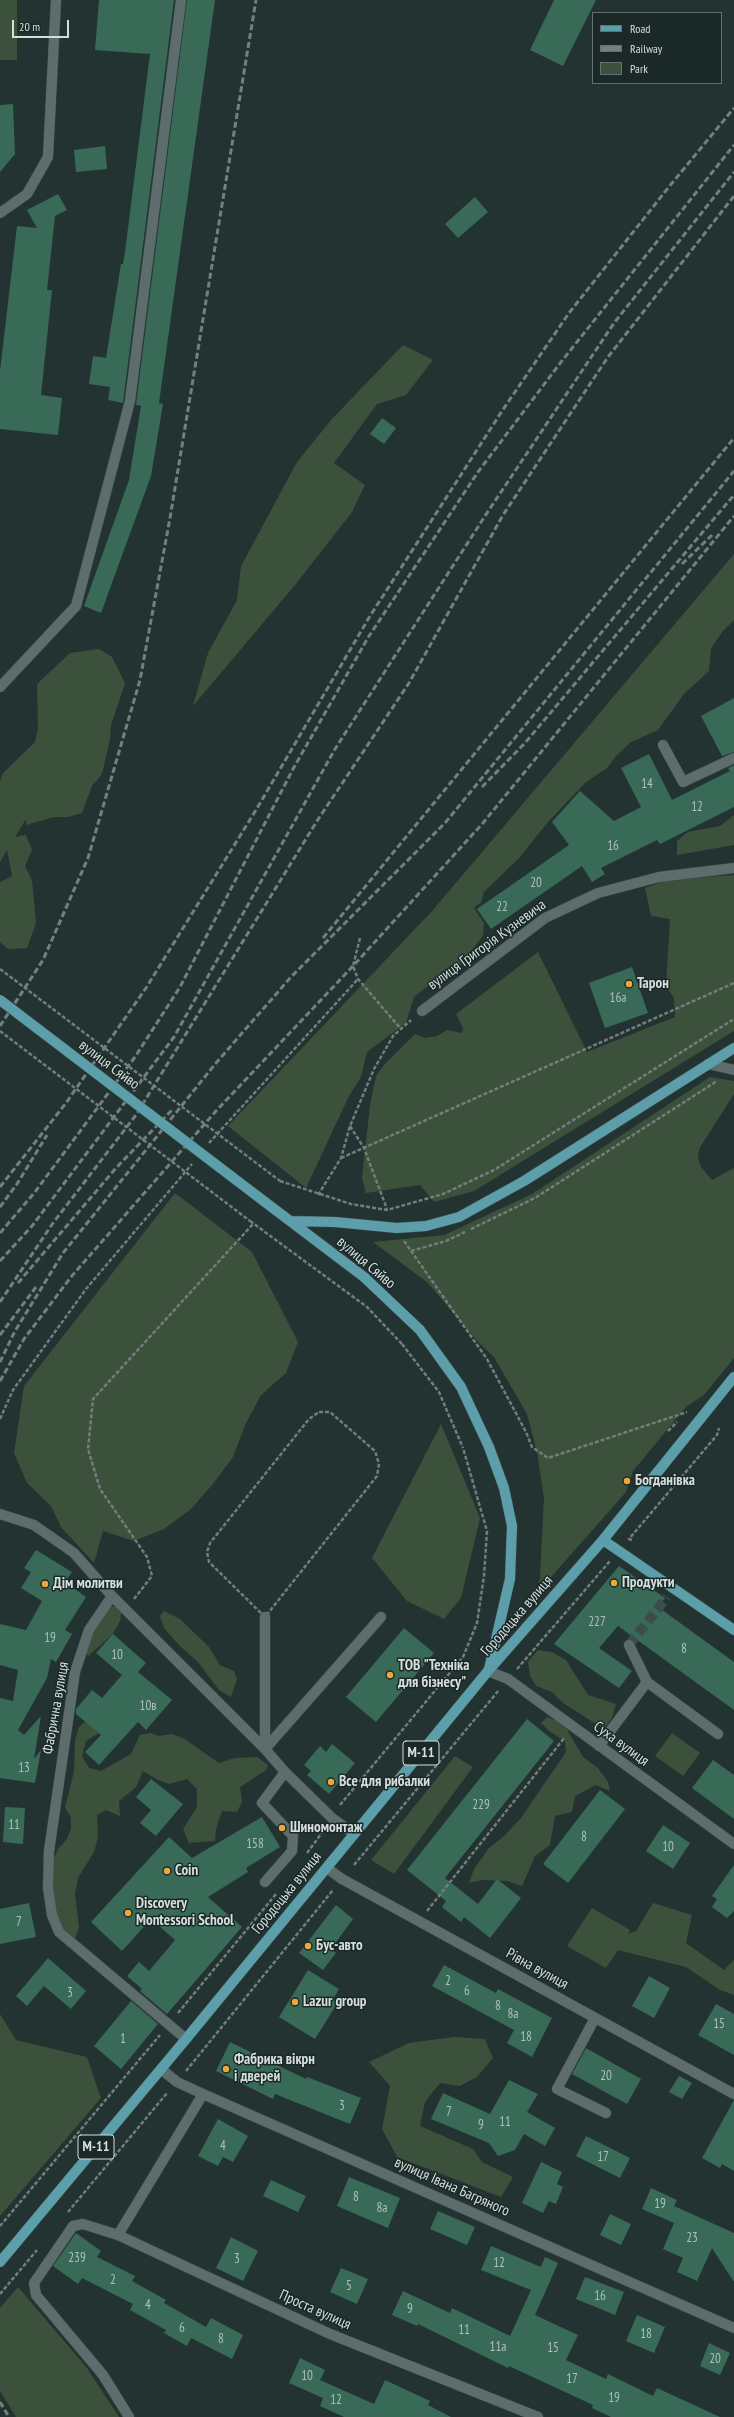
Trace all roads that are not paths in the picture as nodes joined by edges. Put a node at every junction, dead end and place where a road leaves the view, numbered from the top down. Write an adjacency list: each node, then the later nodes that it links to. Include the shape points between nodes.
1 (56, 0): 3 (street, via 48,157 27,194)
2 (181, 0): 4 (street, via 130,401 76,606)
3 (0, 213)
4 (0, 687)
5 (663, 744): 6 (street, via 683,782)
6 (734, 758)
7 (734, 868): 9 (street, вулиця Григорія Кузневича, via 659,877 598,893 545,918)
8 (0, 1000): 13 (main road, вулиця Сяйво, bridge)
9 (422, 1011)
10 (734, 1048): 11 (main road)
11 (708, 1064): 12 (street); 13 (main road, via 524,1181 459,1217 426,1226 397,1228)
12 (734, 1070)
13 (290, 1221): 22 (main road, вулиця Сяйво, bridge, via 364,1277 420,1330 460,1387 489,1447 504,1488 512,1526 510,1579)
14 (734, 1378): 16 (main road, Городоцька вулиця / М-11)
15 (0, 1514): 17 (street, via 34,1525 74,1553)
16 (603, 1540): 20 (main road); 22 (main road, Городоцька вулиця / М-11)
17 (112, 1596): 26 (street); 33 (street, Фабрична вулиця, via 89,1630 75,1672 49,1851 48,1888 52,1915 59,1932)
18 (265, 1617): 26 (street)
19 (381, 1617): 26 (street)
20 (734, 1630)
21 (630, 1645): 23 (street)
22 (488, 1670): 25 (street, Суха вулиця, via 508,1679); 28 (main road, Городоцька вулиця / М-11)
23 (647, 1682): 24 (street); 25 (street)
24 (718, 1734)
25 (599, 1746): 29 (street, Суха вулиця)
26 (265, 1749): 27 (street)
27 (285, 1772): 28 (street, via 332,1818); 31 (street, via 262,1803 293,1836 292,1851)
28 (354, 1834): 30 (main road, Городоцька вулиця / М-11)
29 (734, 1844)
30 (327, 1868): 32 (street, Рівна вулиця, via 342,1879); 33 (main road, Городоцька вулиця / М-11)
31 (265, 1882)
32 (595, 2018): 36 (street, Рівна вулиця); 37 (street, via 557,2089)
33 (186, 2039): 34 (main road, Городоцька вулиця / М-11)
34 (161, 2069): 35 (street, вулиця Івана Багряного, via 177,2082); 39 (main road, Городоцька вулиця / М-11)
35 (203, 2094): 38 (street); 40 (street, вулиця Івана Багряного)
36 (734, 2094)
37 (606, 2113)
38 (118, 2235): 41 (street, Проста вулиця, via 84,2224 74,2226 34,2283 40,2299 103,2375); 42 (street, Проста вулиця, via 330,2334)
39 (3, 2258)
40 (734, 2328)
41 (129, 2417)
42 (538, 2417)

